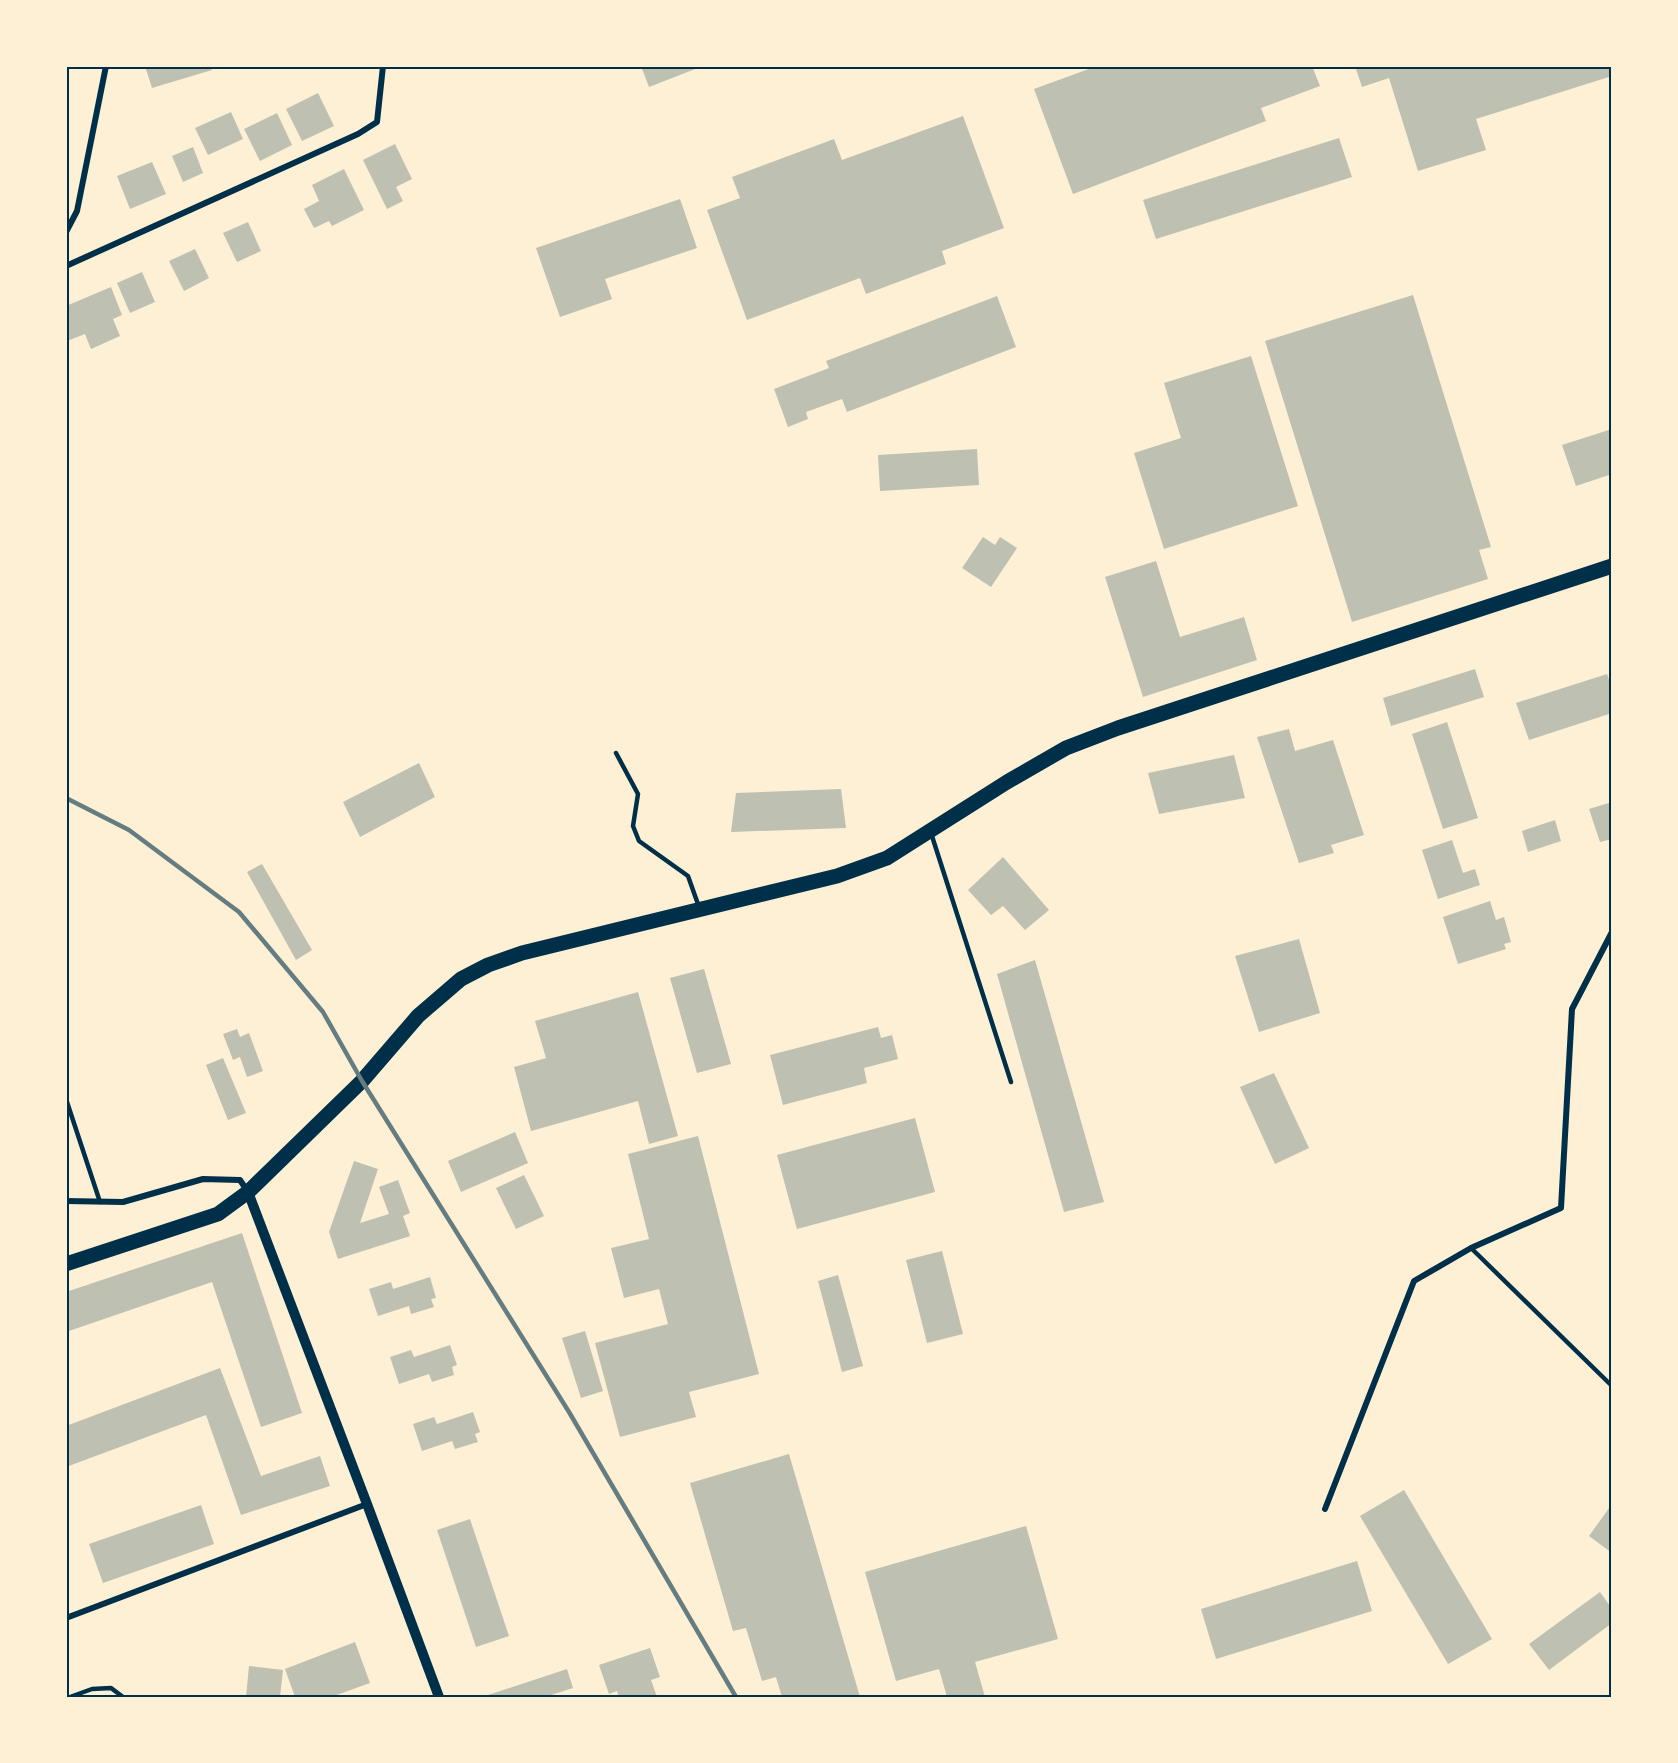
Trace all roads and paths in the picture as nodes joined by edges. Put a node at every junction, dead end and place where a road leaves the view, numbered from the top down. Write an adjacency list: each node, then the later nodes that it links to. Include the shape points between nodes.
1 (106, 66): 3 (street, via 77,211)
2 (383, 66): 4 (street, via 376,122 358,134)
3 (66, 232)
4 (66, 266)
5 (1612, 566): 7 (main road, via 1076,744)
6 (616, 753): 8 (lane, via 638,794 633,826 639,841 688,876)
7 (930, 830): 8 (main road, via 888,858 837,876); 10 (lane)
8 (699, 910): 12 (main road, via 522,953 461,979 418,1016 362,1081)
9 (1612, 932): 15 (street, via 1572,1009 1561,1208)
10 (1011, 1082)
11 (66, 1098): 14 (lane)
12 (248, 1192): 14 (street, via 240,1180 203,1179 123,1202); 16 (main road, via 218,1214); 18 (street)
13 (66, 1201): 14 (street)
14 (100, 1202)
15 (1471, 1248): 17 (lane); 19 (street, via 1414,1281)
16 (66, 1264)
17 (1612, 1386)
18 (367, 1504): 20 (street); 23 (street)
19 (1325, 1509)
20 (66, 1618)
21 (70, 1697): 22 (lane, via 92,1689 111,1688)
22 (123, 1697)
23 (438, 1697)

